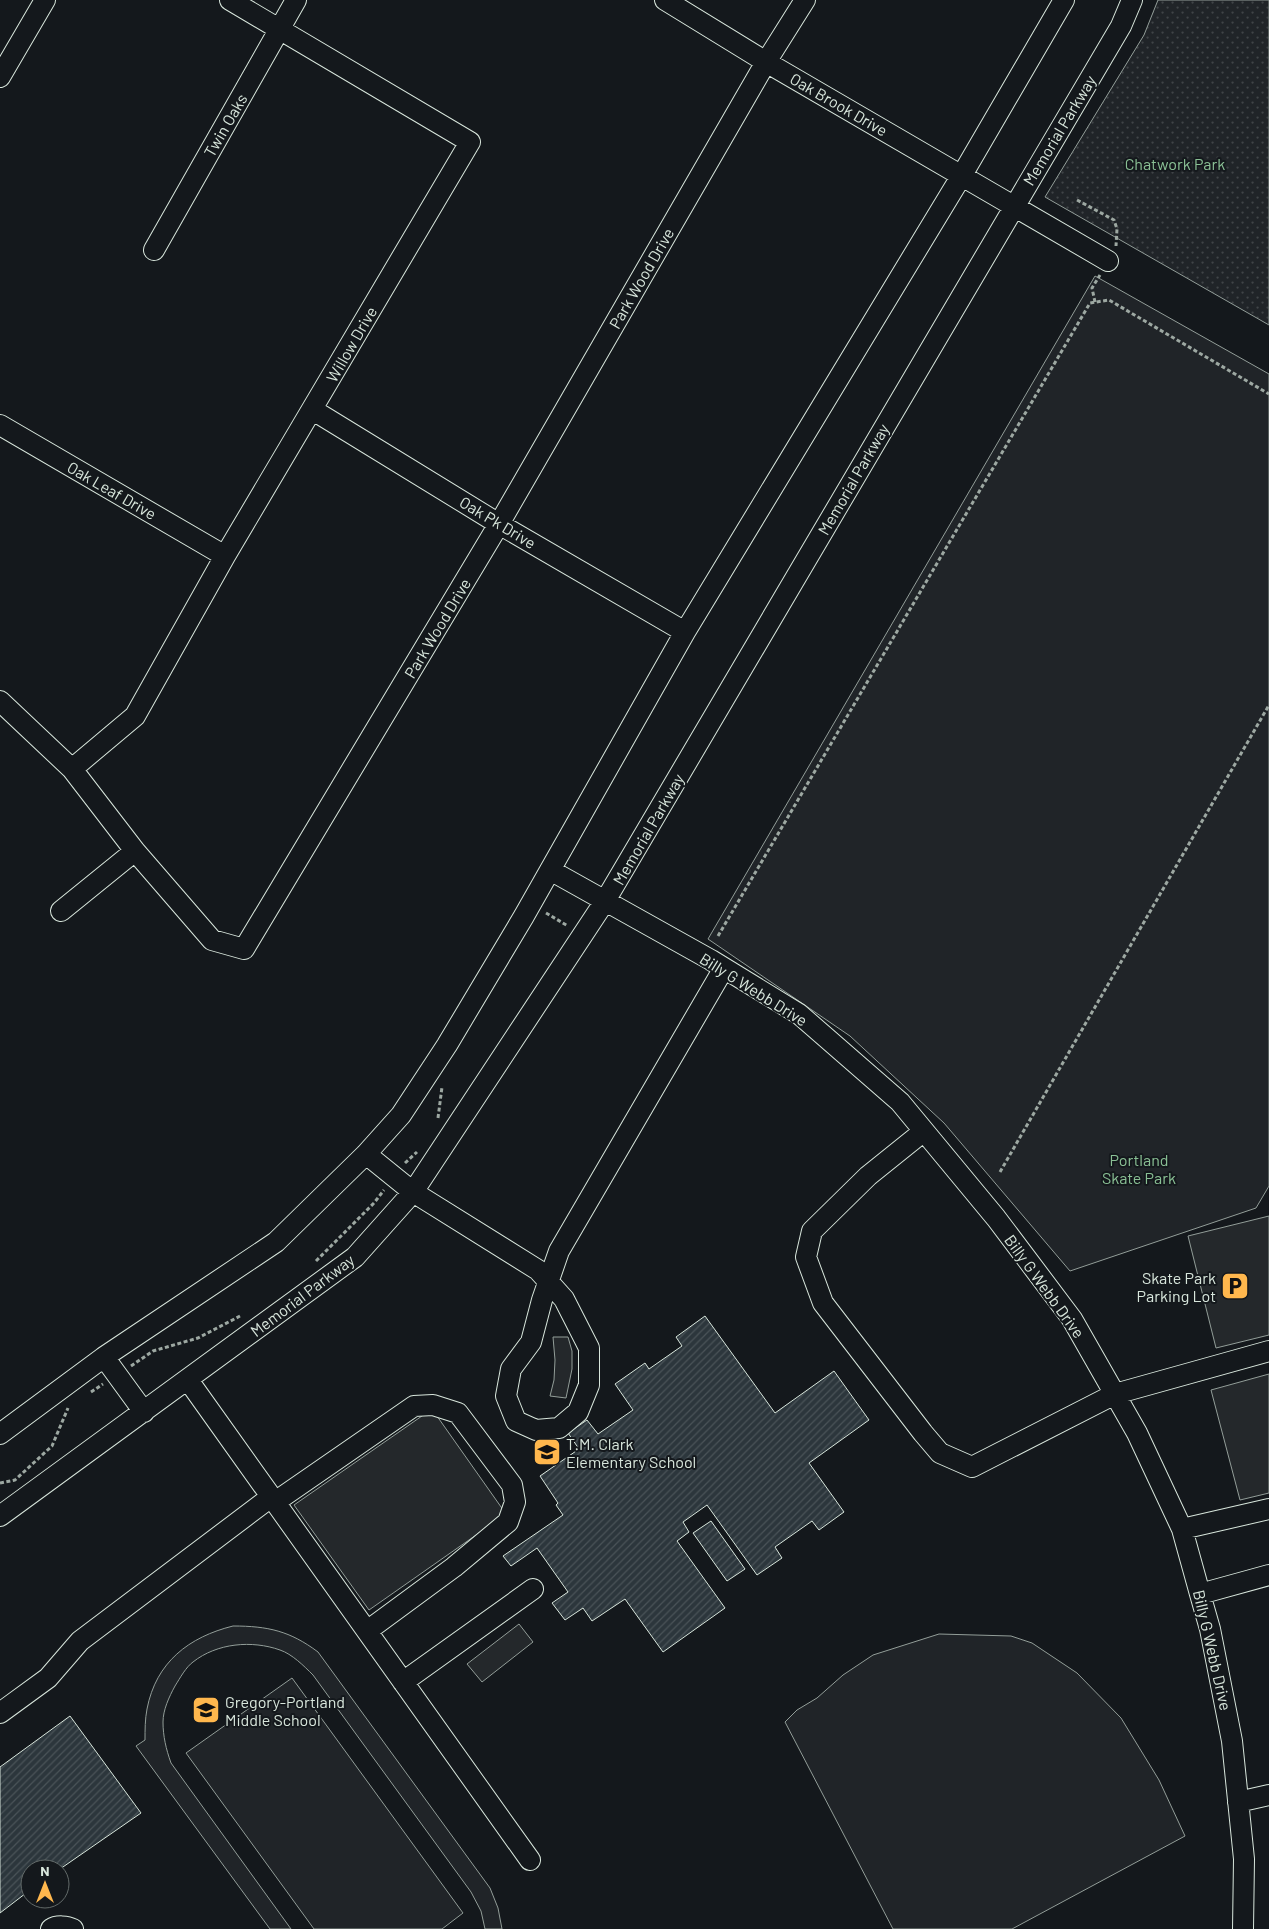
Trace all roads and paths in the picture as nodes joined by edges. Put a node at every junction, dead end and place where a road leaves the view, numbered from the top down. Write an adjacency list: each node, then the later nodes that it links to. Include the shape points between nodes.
1 (45, 0): 10 (street)
2 (230, 0): 8 (street, Willow Drive)
3 (296, 0): 8 (street, Twin Oaks)
4 (665, 0): 9 (street, Oak Brook Drive)
5 (805, 0): 9 (street, Park Wood Drive)
6 (1064, 0): 11 (street)
7 (1132, 0): 12 (street, Memorial Parkway, via 1120,26)
8 (279, 30): 13 (street, Twin Oaks); 16 (street, Willow Drive, via 470,142)
9 (766, 62): 11 (street, Oak Brook Drive); 18 (street, Park Wood Drive)
10 (0, 77)
11 (962, 175): 12 (street, Oak Brook Drive); 20 (street)
12 (1013, 206): 14 (street, Oak Brook Drive); 26 (street, Memorial Parkway)
13 (154, 250)
14 (1108, 261)
15 (1269, 394): 28 (path, via 1109,300 1090,303)
16 (313, 410): 18 (street, Oak Pk Drive); 19 (street, Willow Drive)
17 (0, 425): 19 (street, Oak Leaf Drive)
18 (499, 524): 20 (street, Oak Pk Drive); 24 (street, Park Wood Drive, via 244,948 212,940)
19 (225, 556): 23 (street, Willow Drive, via 135,716)
20 (685, 632): 25 (street)
21 (0, 701): 23 (street, Park Wood Drive)
22 (1269, 705): 32 (path)
23 (72, 769): 24 (street, Park Wood Drive)
24 (135, 851): 27 (street)
25 (550, 870): 26 (street, Billy G Webb Drive); 31 (street, via 447,1046 401,1115)
26 (606, 901): 29 (street, Billy G Webb Drive); 33 (street, Memorial Parkway)
27 (61, 911)
28 (718, 936)
29 (724, 968): 30 (street, Billy G Webb Drive, via 799,1014 900,1102); 34 (street, via 559,1251)
30 (924, 1131): 38 (street, Billy G Webb Drive, via 996,1218 1072,1319); 38 (street, via 868,1176 812,1231 806,1257 823,1303 940,1453 972,1467)
31 (366, 1154): 33 (street); 36 (street, via 276,1242)
32 (1000, 1172)
33 (413, 1192): 34 (street, via 538,1270); 37 (street, Memorial Parkway, via 355,1257)
34 (549, 1282): 34 (street, via 564,1299 589,1348 589,1385 578,1412 559,1428 536,1430 516,1420 506,1396 511,1369 531,1342)
35 (1269, 1351): 38 (street)
36 (104, 1357): 39 (street); 40 (street)
37 (188, 1380): 39 (street, Memorial Parkway); 41 (street)
38 (1115, 1394): 44 (street, Billy G Webb Drive, via 1138,1433)
39 (144, 1412): 43 (street, Memorial Parkway)
40 (0, 1434)
41 (273, 1500): 48 (street); 48 (street, via 414,1406 433,1405 458,1413 512,1485 515,1502 508,1522 454,1567); 50 (street, via 80,1640 48,1678)
42 (1269, 1509): 44 (street)
43 (0, 1516)
44 (1182, 1529): 47 (street, Billy G Webb Drive)
45 (1269, 1575): 47 (street)
46 (533, 1589): 49 (street)
47 (1200, 1594): 52 (street, Billy G Webb Drive, via 1232,1741)
48 (367, 1631): 49 (street)
49 (403, 1682): 53 (street)
50 (0, 1713)
51 (1269, 1795): 52 (street)
52 (1238, 1802): 56 (street, Billy G Webb Drive, via 1244,1859)
53 (530, 1860)
54 (51, 1929): 55 (street)
55 (73, 1929)
56 (1243, 1929)

